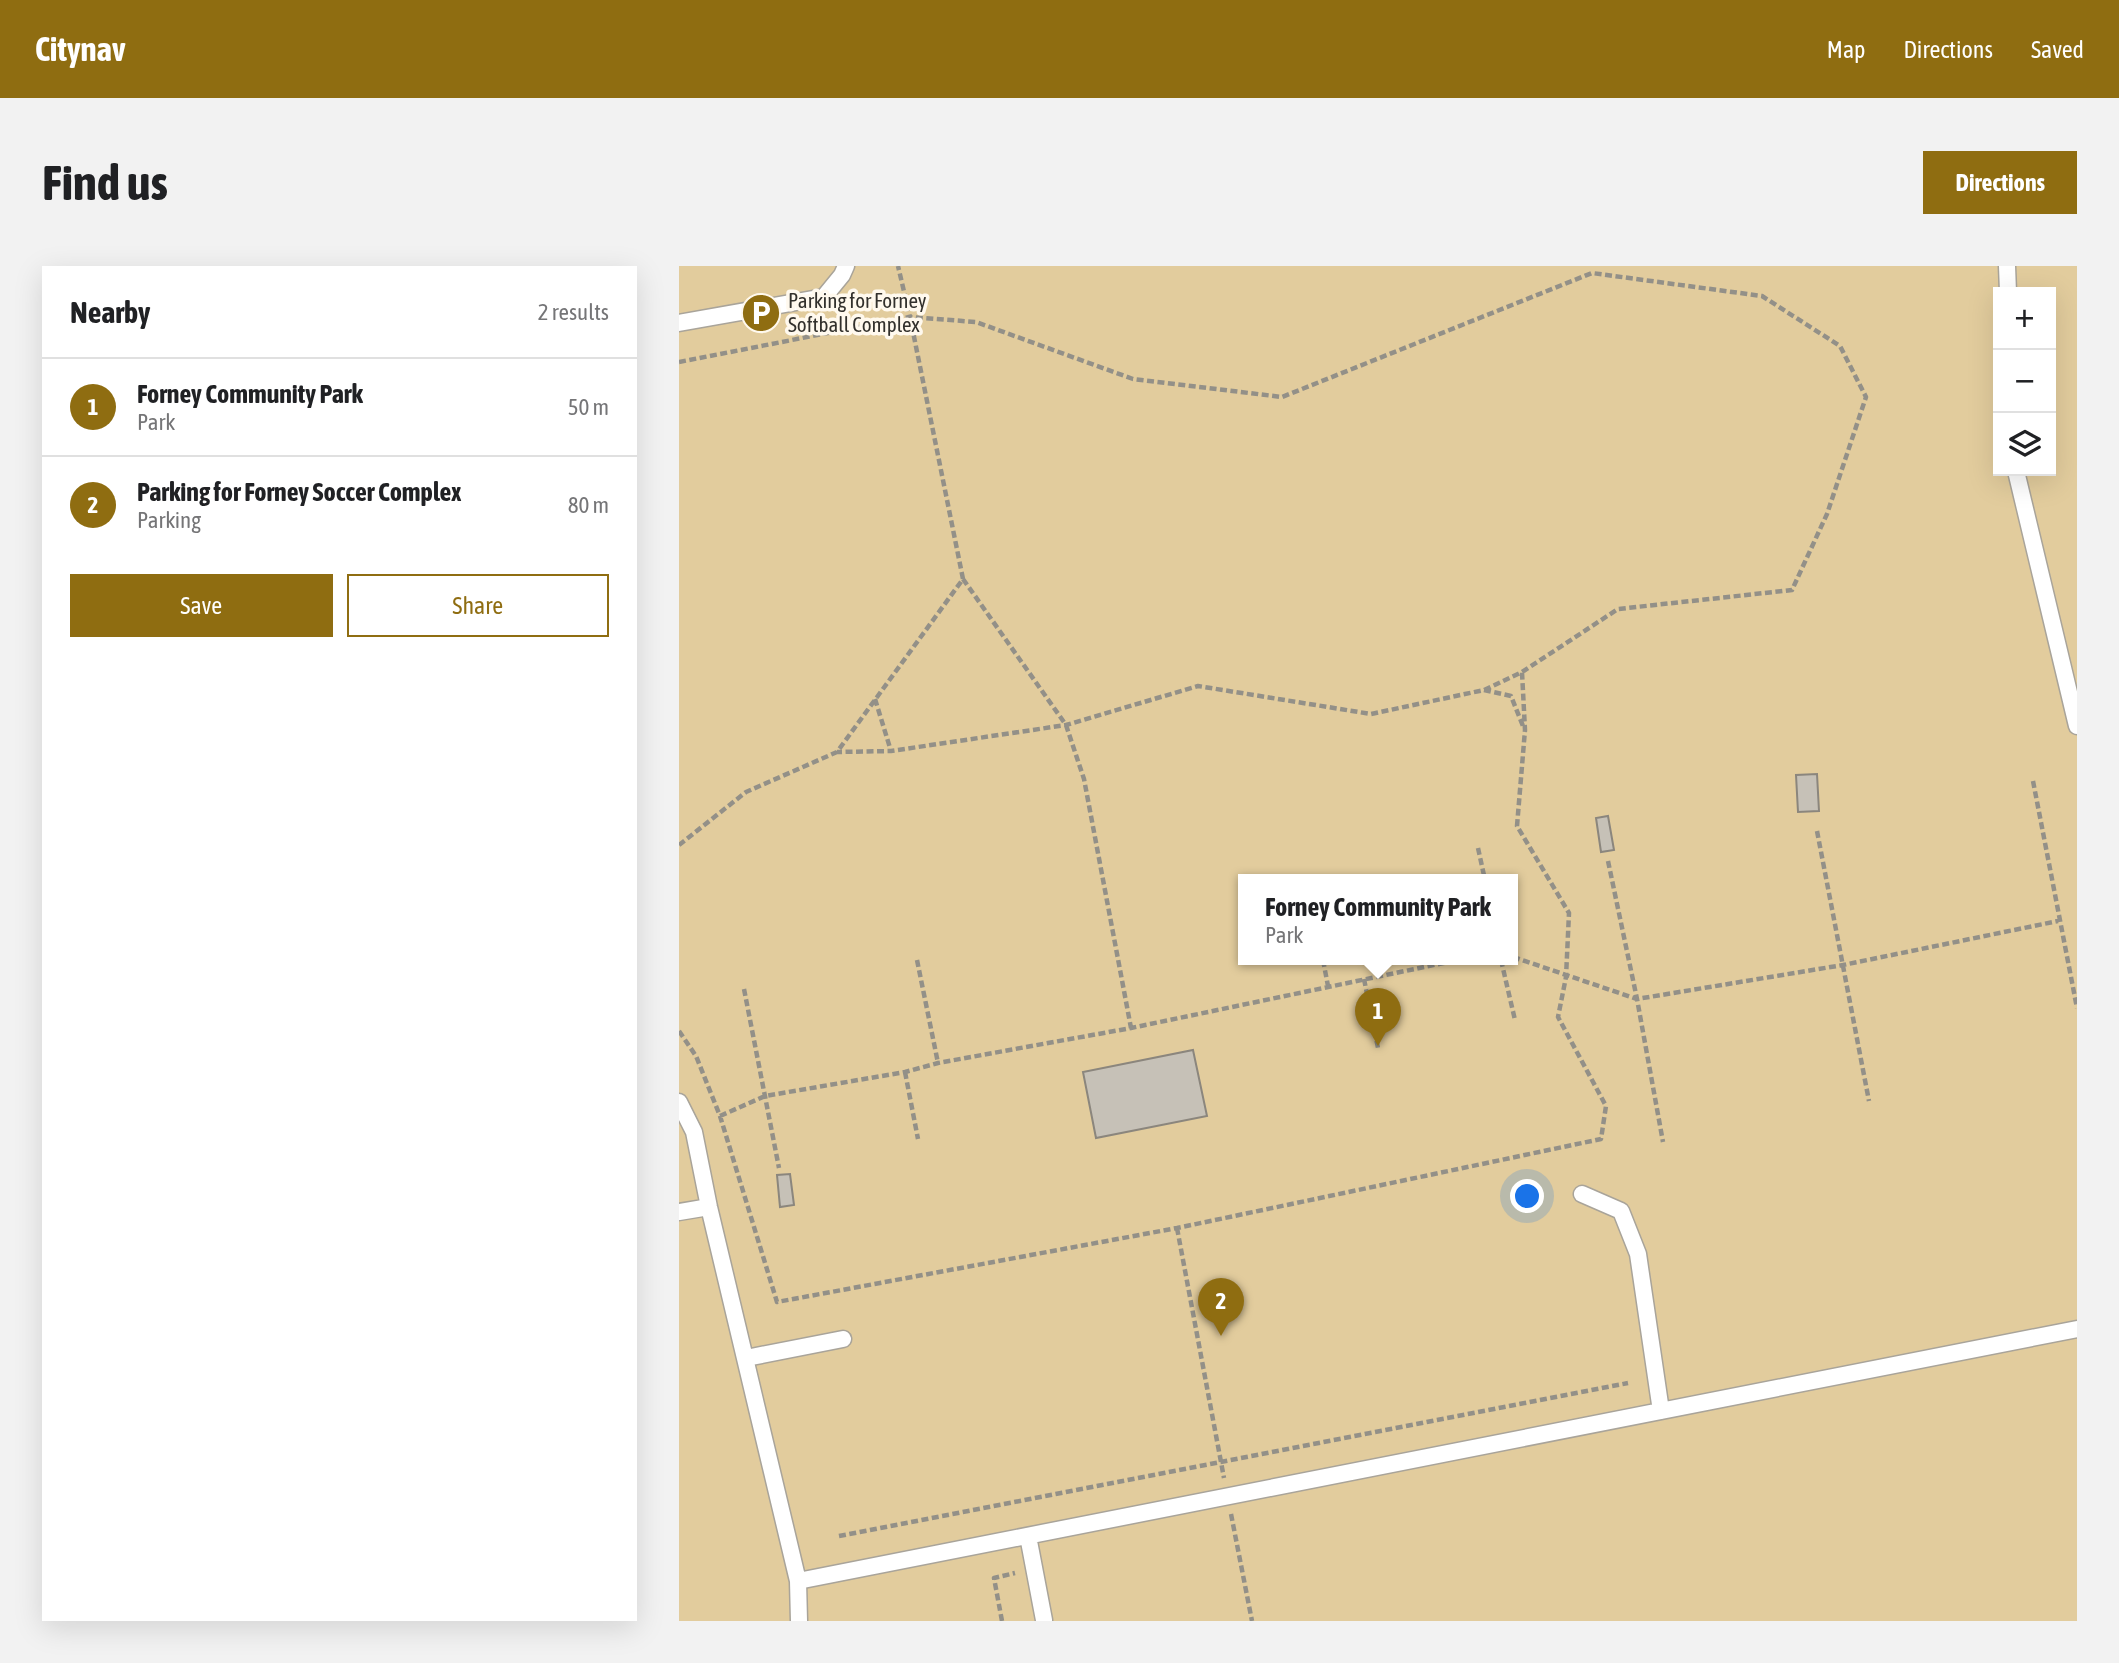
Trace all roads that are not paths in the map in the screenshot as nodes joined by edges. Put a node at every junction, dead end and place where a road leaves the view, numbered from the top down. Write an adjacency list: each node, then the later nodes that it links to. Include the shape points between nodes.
1 (846, 266): 4 (lane, via 824,297)
2 (2007, 266): 3 (lane)
3 (2008, 287)
4 (679, 323)
5 (2017, 476): 6 (lane)
6 (2077, 726)
7 (679, 1102): 9 (lane, via 694,1132)
8 (1582, 1194): 14 (lane, via 1621,1211 1637,1254)
9 (709, 1207): 10 (lane); 13 (lane)
10 (679, 1212)
11 (2077, 1329): 14 (lane)
12 (843, 1339): 13 (lane)
13 (746, 1358): 16 (lane)
14 (1661, 1411): 15 (lane)
15 (1028, 1536): 16 (lane); 17 (lane)
16 (798, 1581): 18 (lane)
17 (1044, 1620)
18 (799, 1621)

